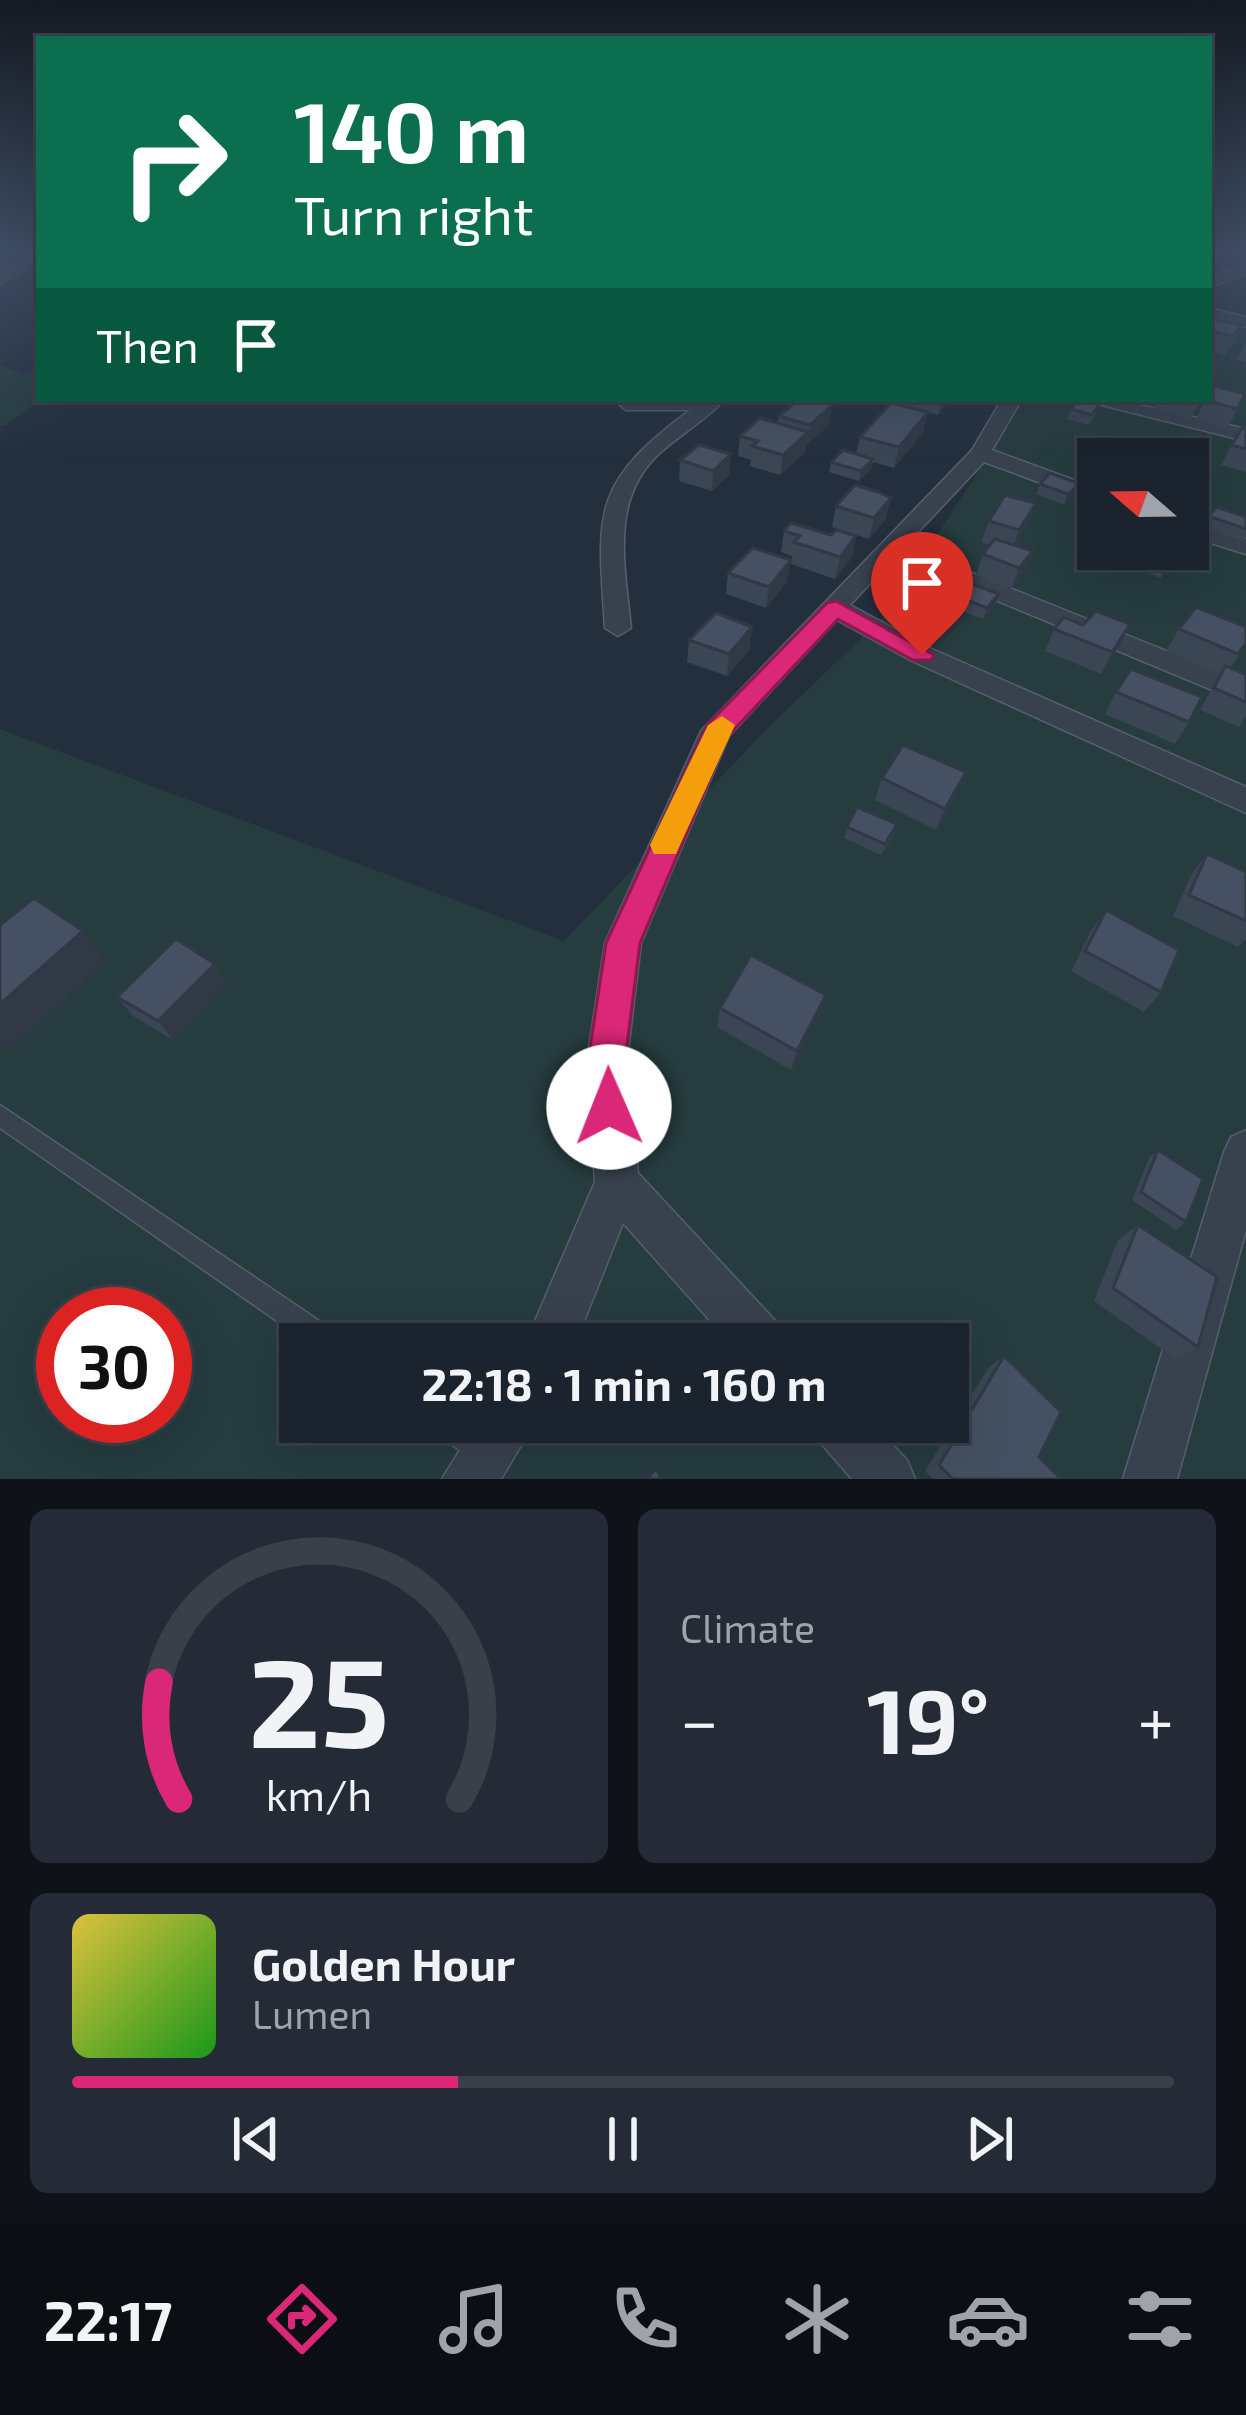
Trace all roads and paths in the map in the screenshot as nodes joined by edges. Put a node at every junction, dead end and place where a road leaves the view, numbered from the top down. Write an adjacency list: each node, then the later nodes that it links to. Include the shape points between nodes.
1 (624, 402): 2 (street)
2 (704, 402)
3 (712, 402): 13 (street, via 631,471 616,495)
4 (1010, 402): 7 (street)
5 (1101, 402): 6 (street)
6 (1246, 435)
7 (980, 453): 8 (street); 11 (street)
8 (1077, 489)
9 (1209, 535): 10 (street)
10 (1246, 547)
11 (890, 548): 12 (street); 14 (street)
12 (836, 608): 15 (street); 18 (street, via 716,731 623,943 605,1068)
13 (617, 628)
14 (1246, 694)
15 (1246, 801)
16 (0, 1115): 19 (lane)
17 (1246, 1152): 24 (street)
18 (617, 1184): 20 (street); 21 (street)
19 (302, 1323)
20 (559, 1323)
21 (745, 1323)
22 (855, 1443): 23 (street)
23 (888, 1479)
24 (1150, 1479)

